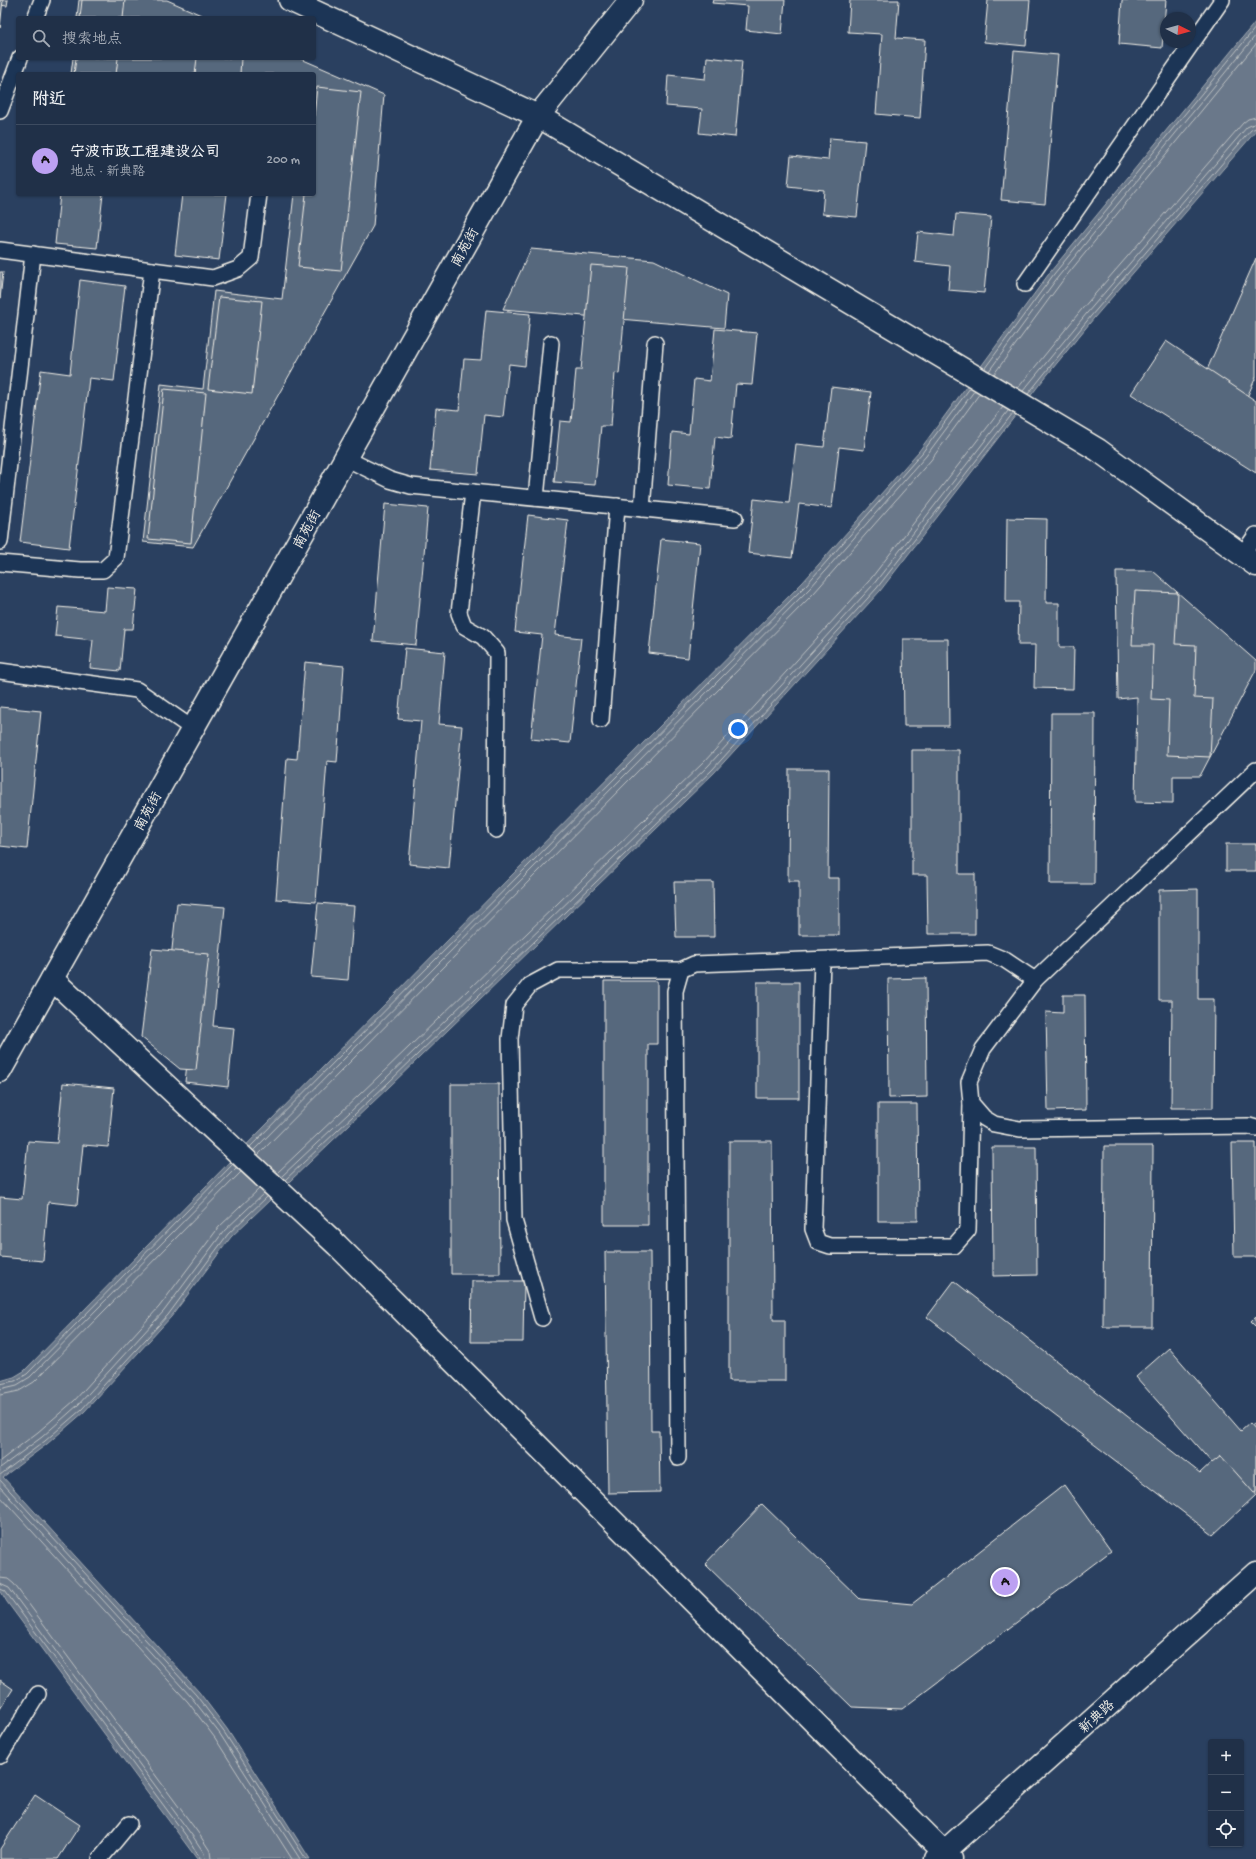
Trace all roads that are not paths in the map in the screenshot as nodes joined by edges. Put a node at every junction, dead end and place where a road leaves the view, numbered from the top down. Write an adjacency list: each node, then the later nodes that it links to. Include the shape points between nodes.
1 (42, 0): 5 (lane)
2 (290, 0): 8 (street)
3 (631, 0): 8 (street, 南苑街)
4 (1220, 1): 13 (lane)
5 (36, 16)
6 (19, 60): 7 (lane)
7 (0, 111)
8 (538, 116): 16 (street, 南苑街); 24 (street, via 1098,450)
9 (259, 196): 12 (lane, via 251,258 238,269 213,278)
10 (0, 250): 11 (lane)
11 (33, 254): 12 (lane); 23 (lane)
12 (152, 270): 25 (lane, via 116,558 103,570)
13 (1025, 284)
14 (551, 342): 18 (lane)
15 (655, 343): 20 (lane)
16 (345, 458): 17 (lane, via 390,480 411,486); 28 (street, 南苑街)
17 (473, 492): 18 (lane); 30 (lane, via 459,613 464,626 483,637 497,653)
18 (536, 498): 19 (lane)
19 (617, 506): 20 (lane); 27 (lane)
20 (642, 509): 21 (lane)
21 (735, 518)
22 (1256, 535): 24 (lane)
23 (0, 542)
24 (1249, 560)
25 (0, 563)
26 (0, 671): 28 (lane, via 137,690)
27 (601, 720)
28 (193, 729): 33 (street, 南苑街)
29 (1256, 770): 34 (lane)
30 (496, 830)
31 (822, 960): 32 (lane, via 694,964); 34 (lane, via 988,953 1005,960); 36 (lane, via 813,1228 818,1242 830,1246 954,1246 968,1230)
32 (681, 970): 38 (lane, via 558,970 530,986 514,1005 510,1039 514,1220); 39 (lane, via 676,991)
33 (52, 979): 35 (street, 南苑街); 44 (street, via 337,1246)
34 (1035, 980): 36 (lane, via 983,1049 969,1082)
35 (0, 1071)
36 (971, 1103): 37 (lane, via 984,1118 994,1124 1020,1129 1249,1126)
37 (1256, 1128)
38 (542, 1318)
39 (678, 1458)
40 (1256, 1574): 44 (street, 新典路)
41 (38, 1694): 42 (lane)
42 (0, 1756)
43 (129, 1824): 45 (lane)
44 (944, 1856)
45 (100, 1859)

